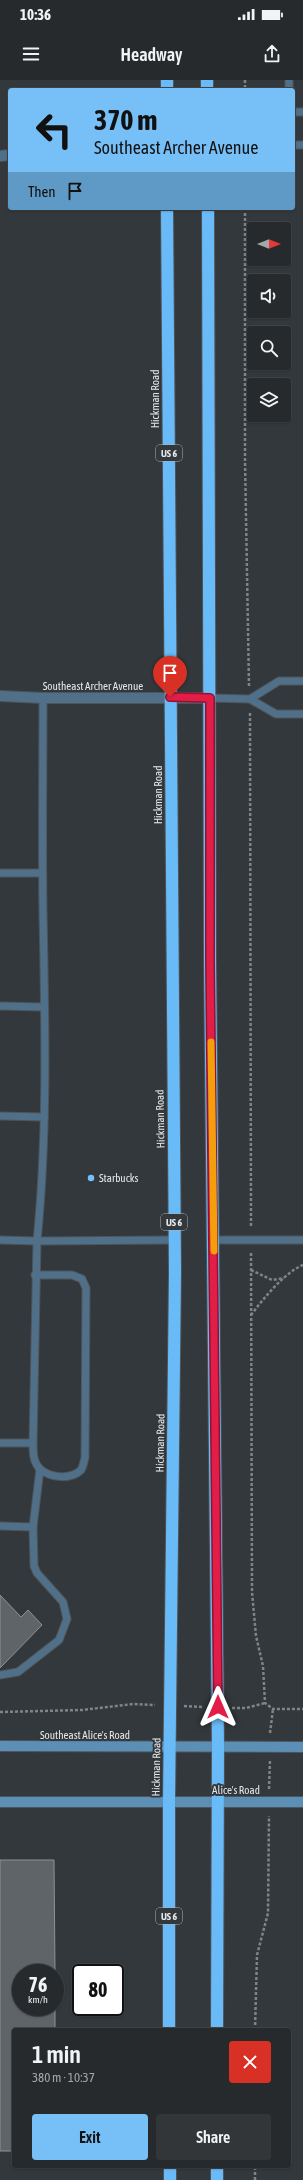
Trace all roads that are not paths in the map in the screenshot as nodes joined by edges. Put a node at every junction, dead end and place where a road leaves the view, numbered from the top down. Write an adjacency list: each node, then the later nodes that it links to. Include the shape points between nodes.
1 (167, 210): 5 (highway, Hickman Road / US 6)
2 (208, 210): 7 (highway)
3 (303, 681): 8 (lane, via 279,682)
4 (0, 696): 6 (street, Southeast Archer Avenue)
5 (170, 697): 6 (street, Southeast Archer Avenue); 7 (street, Southeast Archer Avenue); 17 (highway, Hickman Road / US 6)
6 (43, 698): 11 (lane)
7 (210, 698): 8 (lane); 18 (highway)
8 (250, 699): 9 (lane, via 276,714)
9 (303, 714)
10 (0, 873): 11 (lane)
11 (42, 873): 13 (lane)
12 (0, 1006): 13 (lane)
13 (44, 1006): 15 (lane)
14 (0, 1116): 15 (lane)
15 (44, 1116): 20 (lane, via 43,1180)
16 (0, 1240): 20 (lane)
17 (174, 1240): 20 (lane); 29 (highway, Hickman Road / US 6)
18 (213, 1240): 19 (lane); 30 (highway)
19 (303, 1240)
20 (37, 1241): 21 (lane)
21 (35, 1275): 23 (lane); 24 (lane, via 72,1275 82,1279 86,1288 85,1458 81,1469 72,1475 50,1475)
22 (0, 1443): 23 (lane)
23 (33, 1443): 24 (lane, via 34,1457)
24 (40, 1468): 26 (lane)
25 (0, 1526): 26 (lane)
26 (33, 1527): 27 (lane, via 34,1566 63,1602 67,1620 59,1640 18,1672)
27 (0, 1675)
28 (0, 1746): 29 (main road, Southeast Alice's Road)
29 (169, 1747): 30 (main road); 33 (highway, Hickman Road / US 6)
30 (218, 1747): 31 (main road); 34 (highway)
31 (303, 1747)
32 (0, 1802): 33 (main road)
33 (169, 1802): 34 (main road, Alice's Road); 36 (highway, Hickman Road / US 6)
34 (217, 1802): 35 (main road, Alice's Road); 37 (highway)
35 (303, 1802)
36 (169, 2028)
37 (217, 2028)
38 (170, 2168): 40 (highway)
39 (217, 2168): 41 (highway)
40 (170, 2180)
41 (217, 2180)

